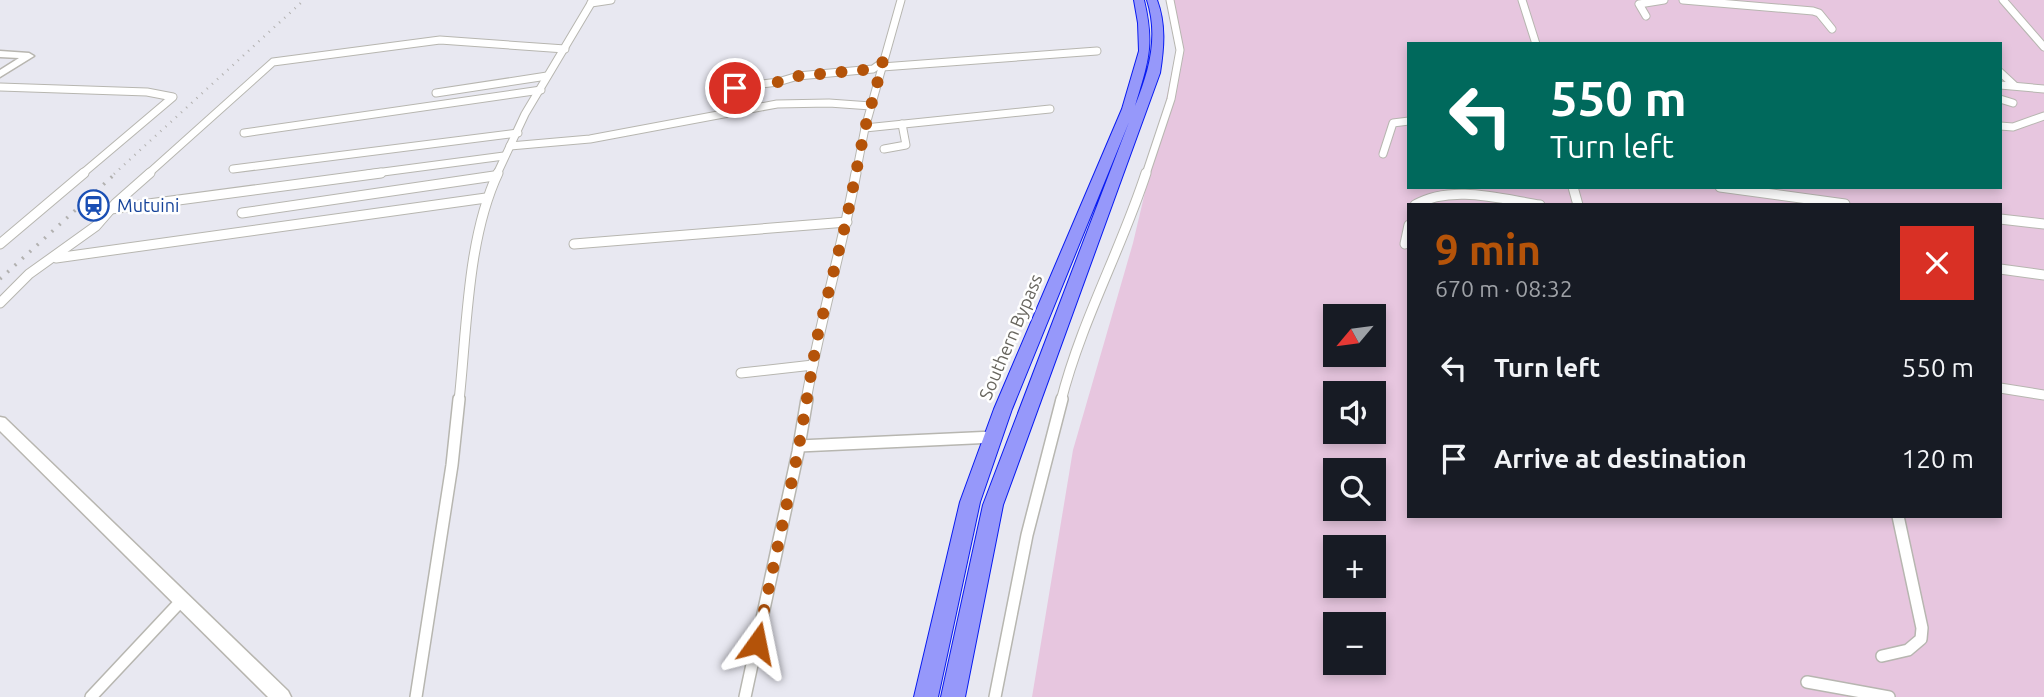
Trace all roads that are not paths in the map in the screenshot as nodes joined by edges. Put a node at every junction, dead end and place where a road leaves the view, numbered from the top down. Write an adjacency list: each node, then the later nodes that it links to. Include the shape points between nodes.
1 (611, 0): 10 (street)
2 (901, 0): 18 (street)
3 (1139, 0): 69 (highway, Southern Bypass, via 1145,51 1128,109)
4 (1152, 0): 80 (highway, via 1158,44 1154,73 993,505)
5 (1170, 0): 81 (street, via 1180,50 1171,99 1128,228 1072,359 1027,535)
6 (1522, 0): 13 (street)
7 (1664, 0): 11 (street, via 1639,4)
8 (1683, 0): 12 (street, via 1813,11)
9 (2003, 0): 14 (street)
10 (592, 1): 15 (street)
11 (1646, 16)
12 (1832, 29)
13 (1535, 42)
14 (2044, 47)
15 (565, 49): 21 (street); 51 (street, via 440,40 273,62)
16 (1097, 51): 18 (street)
17 (0, 54): 19 (main road, via 29,55)
18 (883, 64): 25 (street); 31 (street)
19 (0, 74)
20 (2002, 74): 23 (street)
21 (547, 76): 27 (street); 28 (street)
22 (2002, 85): 23 (street)
23 (2014, 86): 26 (street)
24 (0, 87): 57 (street, via 173,97)
25 (722, 89)
26 (2044, 89)
27 (541, 90): 38 (street); 39 (street)
28 (436, 93)
29 (2002, 100): 30 (street)
30 (2013, 103)
31 (871, 106): 37 (street); 40 (street, via 777,104 568,142)
32 (1050, 108): 35 (street)
33 (2044, 116): 36 (street)
34 (1407, 121): 42 (street, via 1393,123)
35 (902, 124): 37 (street); 41 (street, via 906,145)
36 (2002, 126)
37 (865, 128): 54 (street)
38 (244, 133)
39 (518, 133): 40 (street); 44 (street)
40 (510, 146): 43 (street)
41 (884, 149)
42 (1383, 154)
43 (504, 156): 45 (street); 51 (street)
44 (233, 169)
45 (494, 176): 47 (street); 52 (street)
46 (1735, 189): 50 (street)
47 (486, 198): 60 (street); 77 (street)
48 (1418, 203): 49 (street, via 1449,195)
49 (1522, 203)
50 (1838, 203)
51 (111, 209): 60 (street, via 90,231)
52 (242, 213)
53 (2002, 219): 55 (street)
54 (846, 222): 58 (street); 64 (street)
55 (2044, 224)
56 (1407, 234): 59 (street)
57 (0, 244)
58 (574, 244)
59 (1405, 244)
60 (52, 258): 63 (street)
61 (2002, 269): 62 (street)
62 (2044, 275)
63 (0, 303)
64 (813, 365): 65 (street); 70 (street)
65 (741, 373)
66 (2002, 388): 67 (street)
67 (2044, 395)
68 (0, 422): 72 (main road)
69 (993, 437): 70 (street); 79 (highway, Southern Bypass, via 970,502)
70 (799, 446): 78 (street)
71 (1898, 518): 73 (street, via 1921,639 1908,650)
72 (181, 601): 75 (street); 76 (main road)
73 (1882, 656)
74 (1807, 681): 82 (street)
75 (91, 697)
76 (281, 697)
77 (416, 697)
78 (745, 697)
79 (926, 697)
80 (953, 697)
81 (995, 697)
82 (1889, 697)

